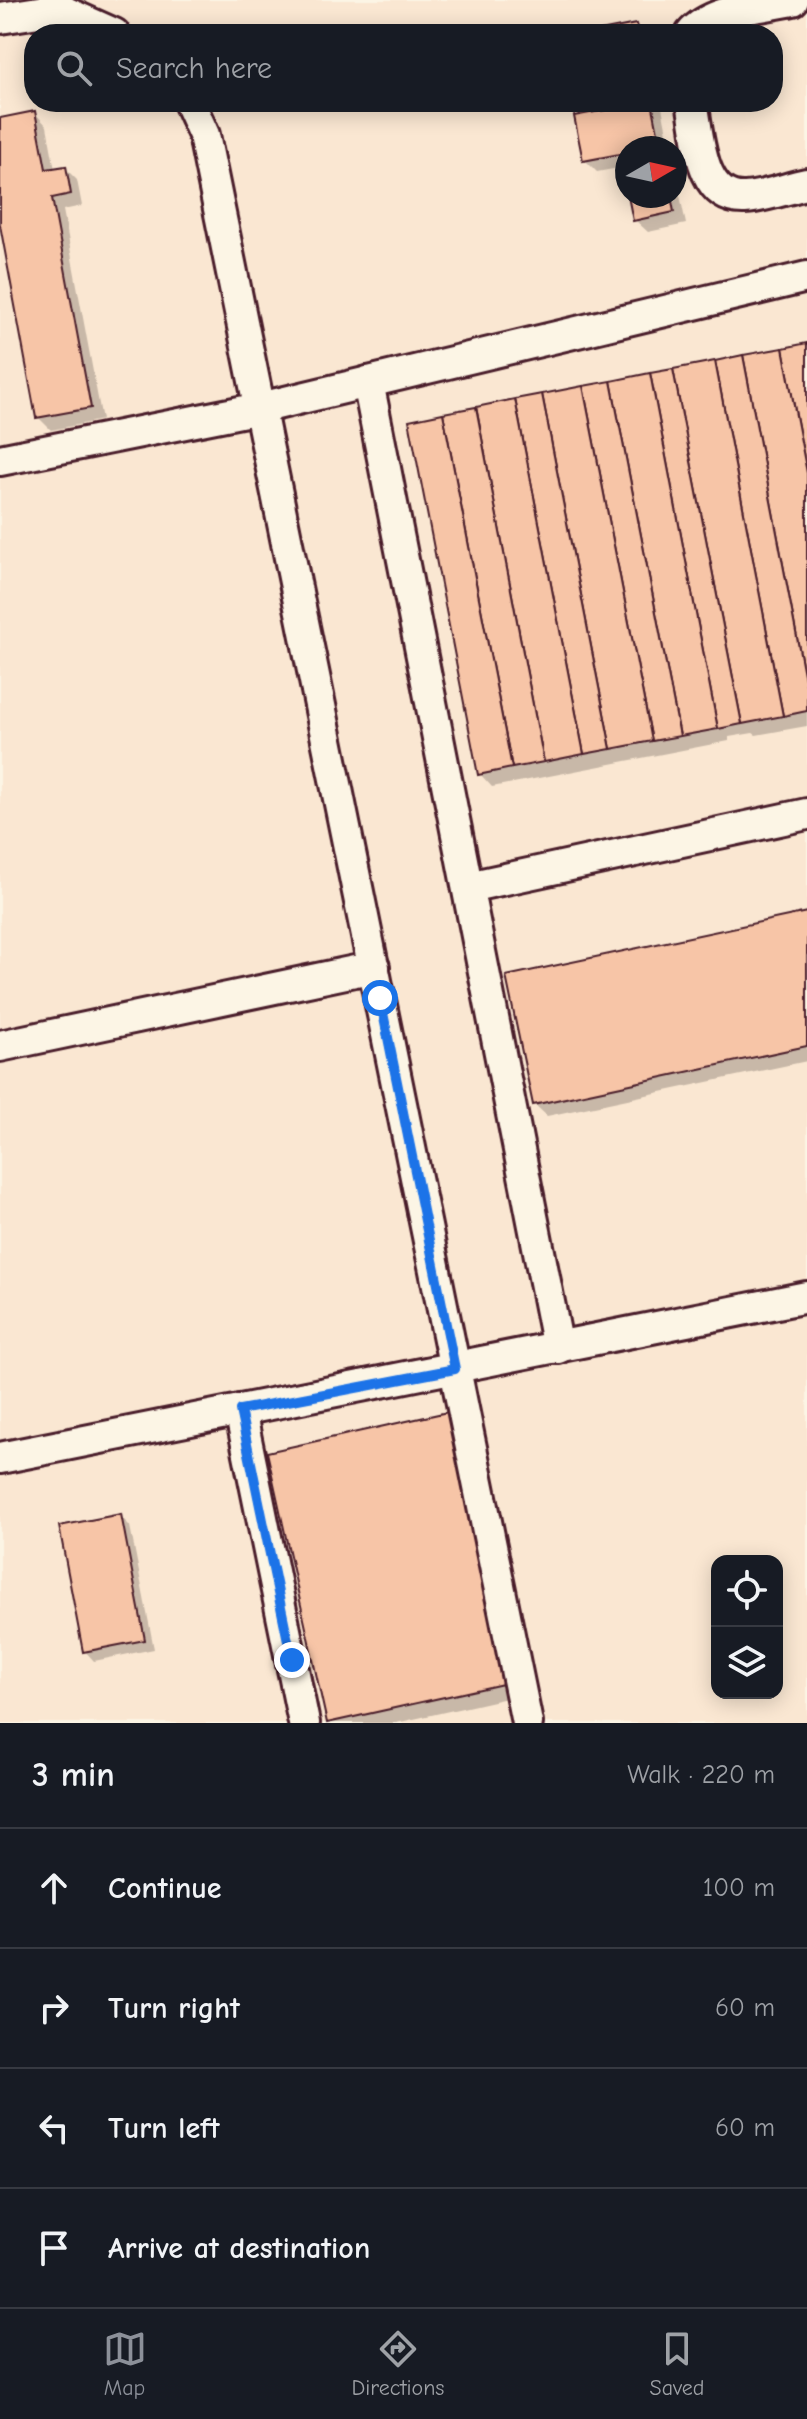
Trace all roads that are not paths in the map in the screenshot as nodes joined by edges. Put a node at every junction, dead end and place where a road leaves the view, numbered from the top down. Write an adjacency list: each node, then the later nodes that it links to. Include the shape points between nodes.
1 (793, 0): 4 (lane)
2 (22, 9): 3 (lane, via 58,9)
3 (92, 24)
4 (700, 24)
5 (194, 112): 10 (lane, via 204,135)
6 (694, 112): 7 (lane, via 708,178 723,194 744,198)
7 (807, 184)
8 (807, 277): 9 (lane)
9 (368, 382): 10 (lane); 13 (lane)
10 (260, 408): 11 (lane); 14 (lane)
11 (0, 460)
12 (807, 814): 13 (lane)
13 (468, 887): 17 (lane)
14 (374, 967): 15 (lane); 18 (lane)
15 (0, 1046)
16 (807, 1297): 17 (lane)
17 (558, 1348): 18 (lane)
18 (455, 1369): 19 (lane); 22 (lane)
19 (240, 1410): 20 (lane); 21 (lane)
20 (0, 1458)
21 (304, 1723)
22 (527, 1723)

